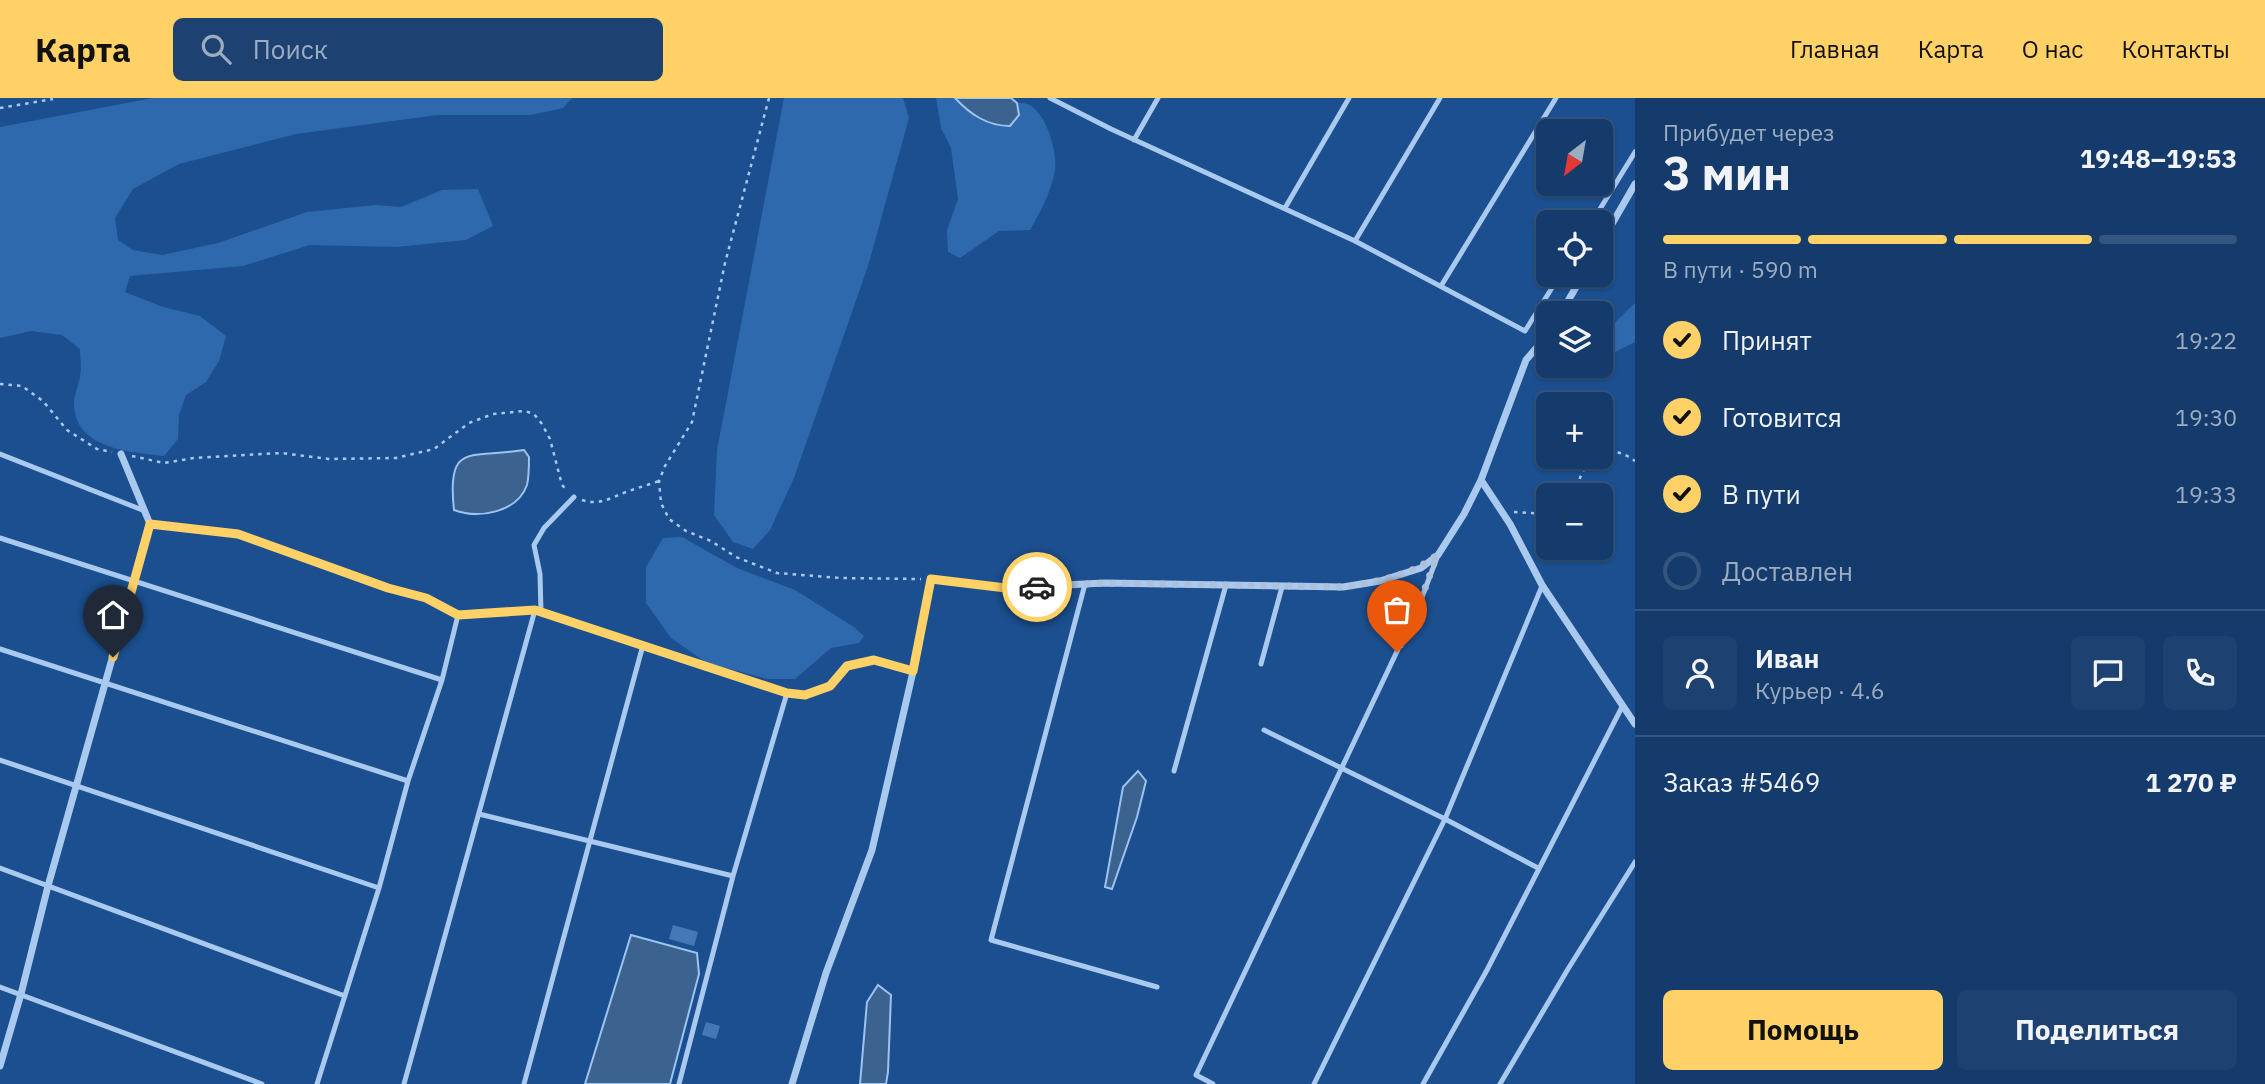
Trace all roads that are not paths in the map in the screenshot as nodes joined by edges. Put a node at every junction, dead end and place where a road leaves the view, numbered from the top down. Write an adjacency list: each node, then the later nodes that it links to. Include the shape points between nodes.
1 (1158, 98): 6 (lane)
2 (1349, 98): 9 (lane)
3 (1440, 98): 12 (lane)
4 (1556, 98): 13 (lane)
5 (1049, 99): 6 (lane)
6 (1134, 140): 9 (lane)
7 (1635, 152): 10 (lane)
8 (1635, 184): 11 (street)
9 (1285, 208): 12 (lane)
10 (1599, 210)
11 (1613, 222)
12 (1355, 241): 13 (lane)
13 (1441, 286): 14 (lane, via 1525,331)
14 (1552, 287)
15 (1536, 348): 18 (street, via 1526,360)
16 (0, 454): 20 (lane)
17 (121, 454): 20 (street)
18 (1481, 480): 23 (street); 27 (street)
19 (574, 497): 29 (lane, via 534,545 540,574)
20 (145, 511): 21 (street)
21 (150, 524): 24 (street); 30 (lane, via 238,534 426,598)
22 (0, 538): 24 (lane)
23 (1437, 555): 28 (street, via 1421,568 1380,581 1343,587); 42 (lane, via 1419,605)
24 (135, 580): 35 (lane); 36 (street)
25 (1085, 584): 26 (street); 34 (street, via 1006,588 931,579); 56 (lane, via 991,940)
26 (1226, 585): 28 (street); 43 (lane)
27 (1542, 586): 38 (street); 47 (lane)
28 (1282, 587): 33 (lane)
29 (538, 611): 30 (lane); 31 (lane); 46 (lane)
30 (458, 615): 35 (lane)
31 (643, 645): 37 (lane); 48 (lane)
32 (0, 649): 36 (lane)
33 (1261, 664)
34 (913, 671): 37 (lane, via 874,660 847,666 830,686 805,695); 65 (street, via 872,850 826,973)
35 (442, 680): 44 (lane)
36 (106, 683): 44 (lane); 45 (street)
37 (787, 693): 52 (lane)
38 (1623, 705): 39 (street); 51 (lane)
39 (1635, 724)
40 (1264, 730): 42 (lane)
41 (0, 760): 45 (lane)
42 (1342, 768): 47 (lane); 66 (lane, via 1196,1075)
43 (1174, 771)
44 (408, 781): 54 (lane)
45 (75, 786): 53 (street); 54 (lane)
46 (479, 814): 48 (lane); 62 (lane)
47 (1445, 819): 51 (lane); 67 (lane)
48 (591, 840): 52 (lane); 63 (lane)
49 (1635, 863): 69 (lane)
50 (0, 868): 53 (lane)
51 (1538, 868): 68 (lane)
52 (733, 876): 64 (lane)
53 (48, 886): 57 (street); 58 (lane)
54 (380, 888): 58 (lane)
55 (0, 987): 57 (lane)
56 (1157, 987)
57 (21, 994): 59 (street); 60 (lane)
58 (345, 996): 61 (lane)
59 (0, 1066)
60 (262, 1084)
61 (317, 1084)
62 (404, 1084)
63 (524, 1084)
64 (680, 1084)
65 (792, 1084)
66 (1213, 1084)
67 (1314, 1084)
68 (1423, 1084)
69 (1500, 1084)

